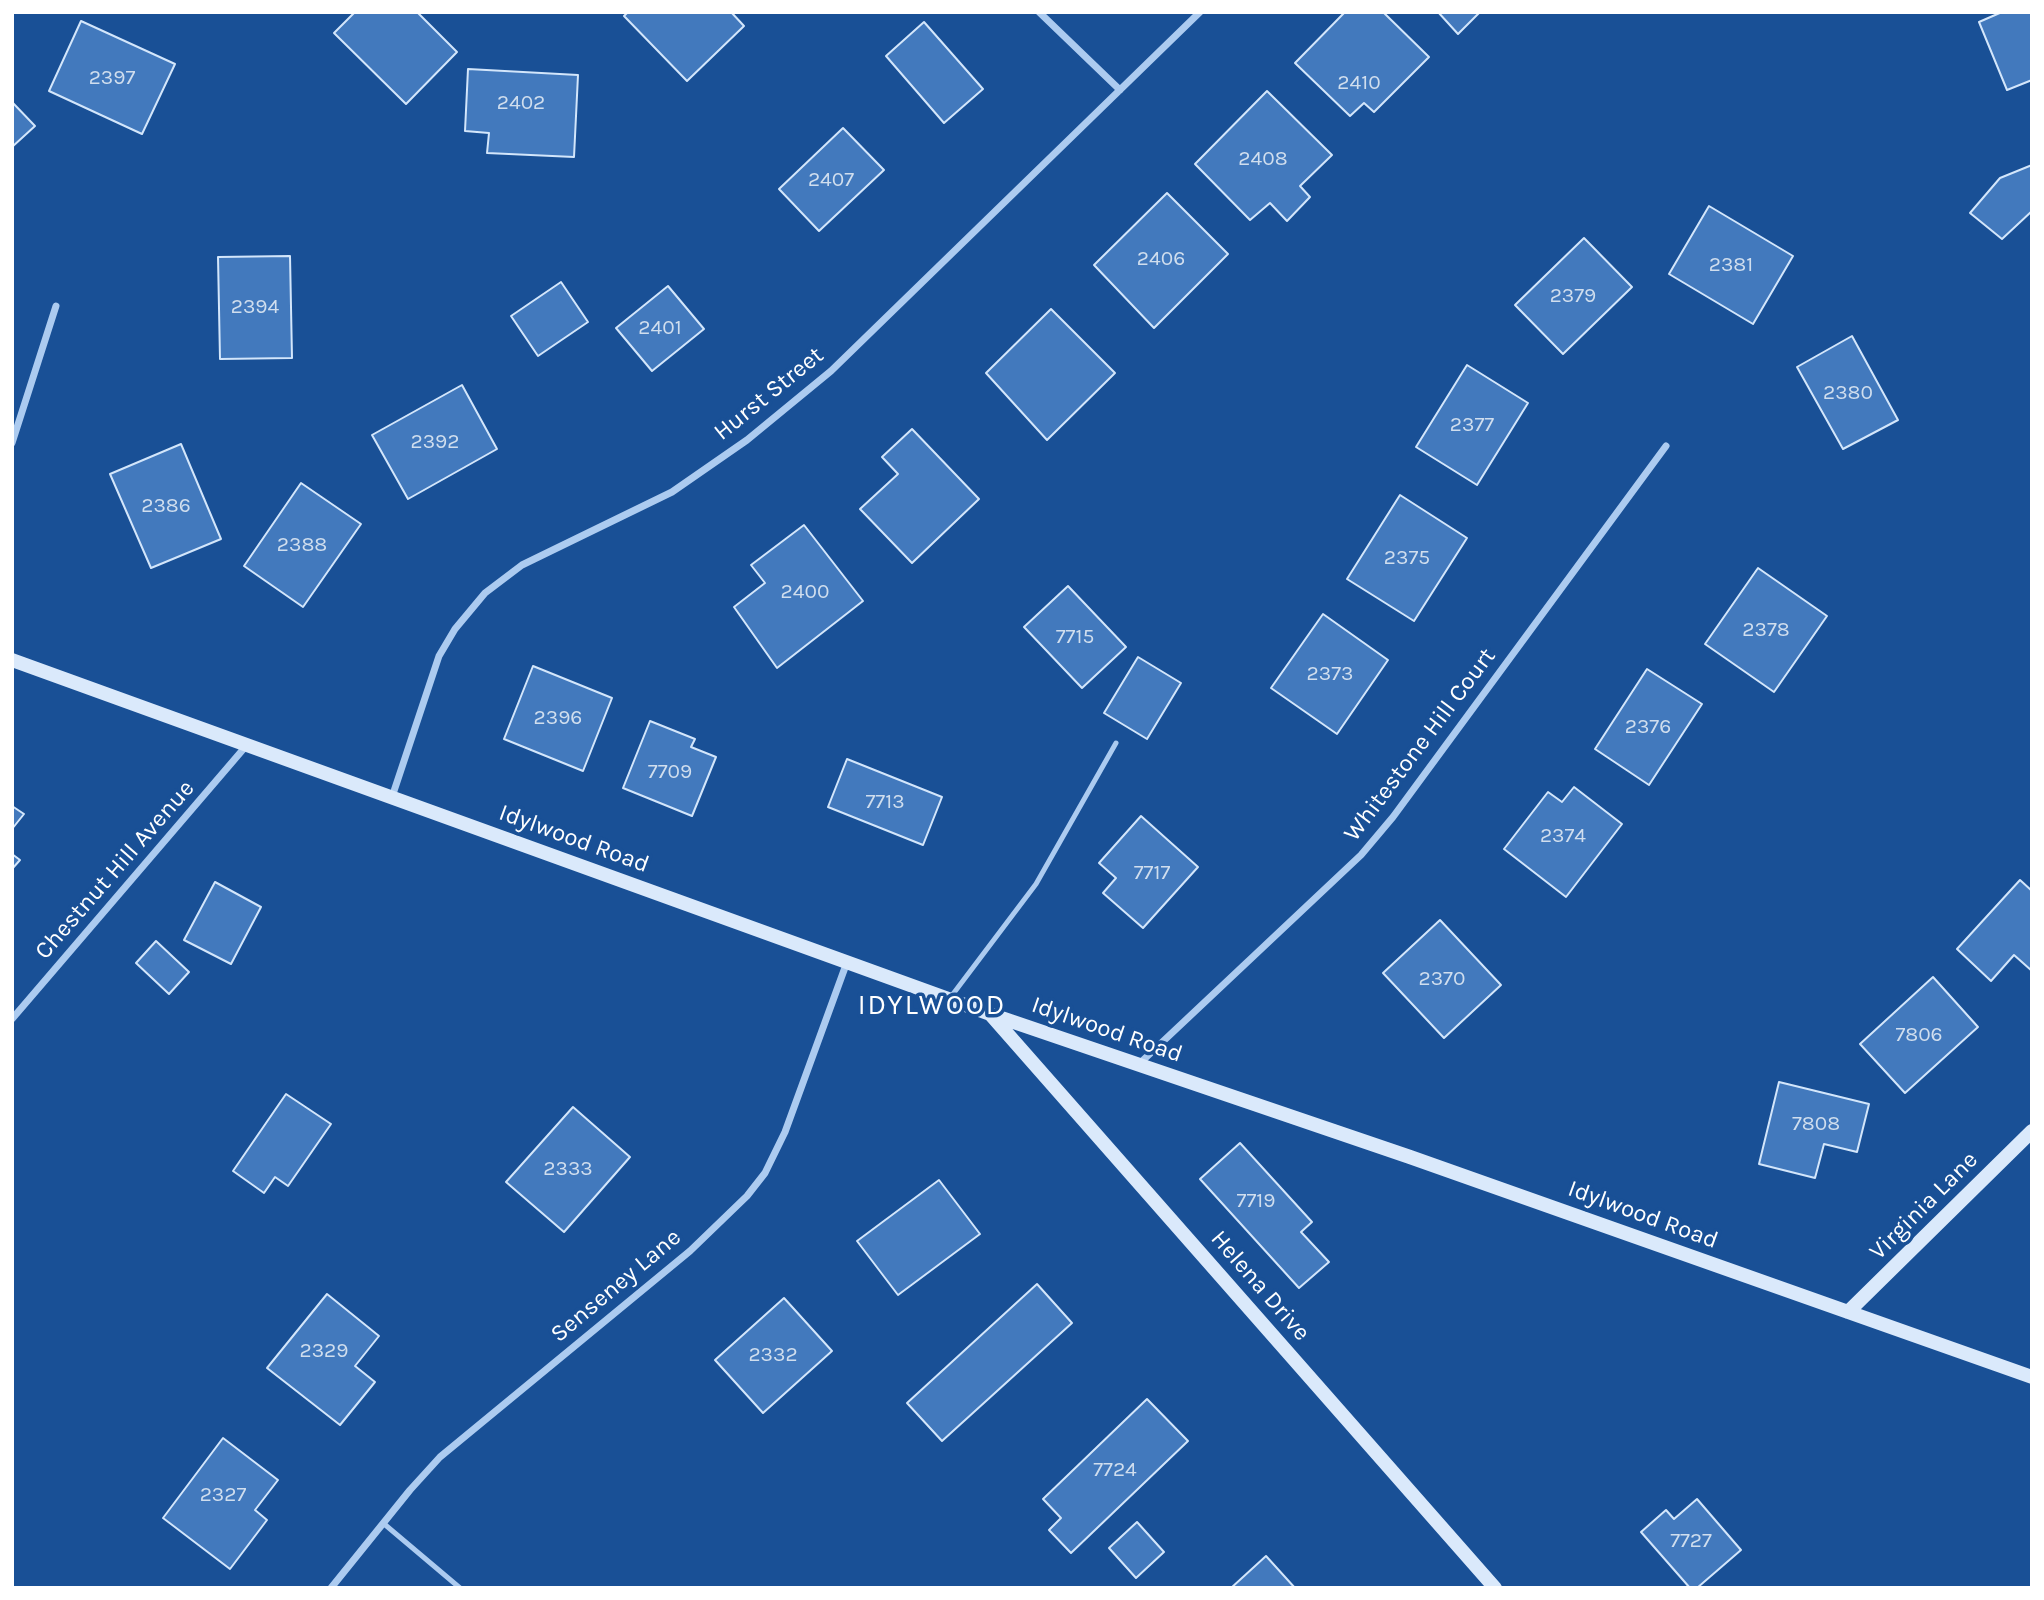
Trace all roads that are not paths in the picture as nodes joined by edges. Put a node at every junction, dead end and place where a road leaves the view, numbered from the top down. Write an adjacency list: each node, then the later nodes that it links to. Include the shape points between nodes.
1 (1038, 12): 3 (street)
2 (1199, 12): 3 (street, Hurst Street)
3 (1120, 90): 10 (street, Hurst Street, via 831,371 747,440 672,492 522,565 485,593 439,656)
4 (56, 306): 5 (street)
5 (12, 443)
6 (1666, 446): 15 (street, Whitestone Hill Court, via 1361,855)
7 (12, 660): 9 (main road, Idylwood Road)
8 (1116, 743): 12 (lane, via 1036,884)
9 (247, 745): 10 (main road, Idylwood Road); 14 (street, Chestnut Hill Avenue)
10 (392, 797): 11 (main road, Idylwood Road)
11 (847, 962): 12 (main road, Idylwood Road); 19 (street, Senseney Lane, via 785,1132 765,1173 747,1196 690,1251 440,1457)
12 (950, 999): 13 (main road, Idylwood Road)
13 (990, 1014): 15 (main road, Idylwood Road); 22 (main road, Helena Drive)
14 (12, 1019)
15 (1139, 1065): 17 (main road, Idylwood Road)
16 (2032, 1131): 17 (main road, Virginia Lane)
17 (1848, 1312): 18 (main road, Idylwood Road)
18 (2032, 1377)
19 (383, 1523): 20 (street, Senseney Lane); 21 (lane)
20 (331, 1588)
21 (460, 1588)
22 (1495, 1588)

